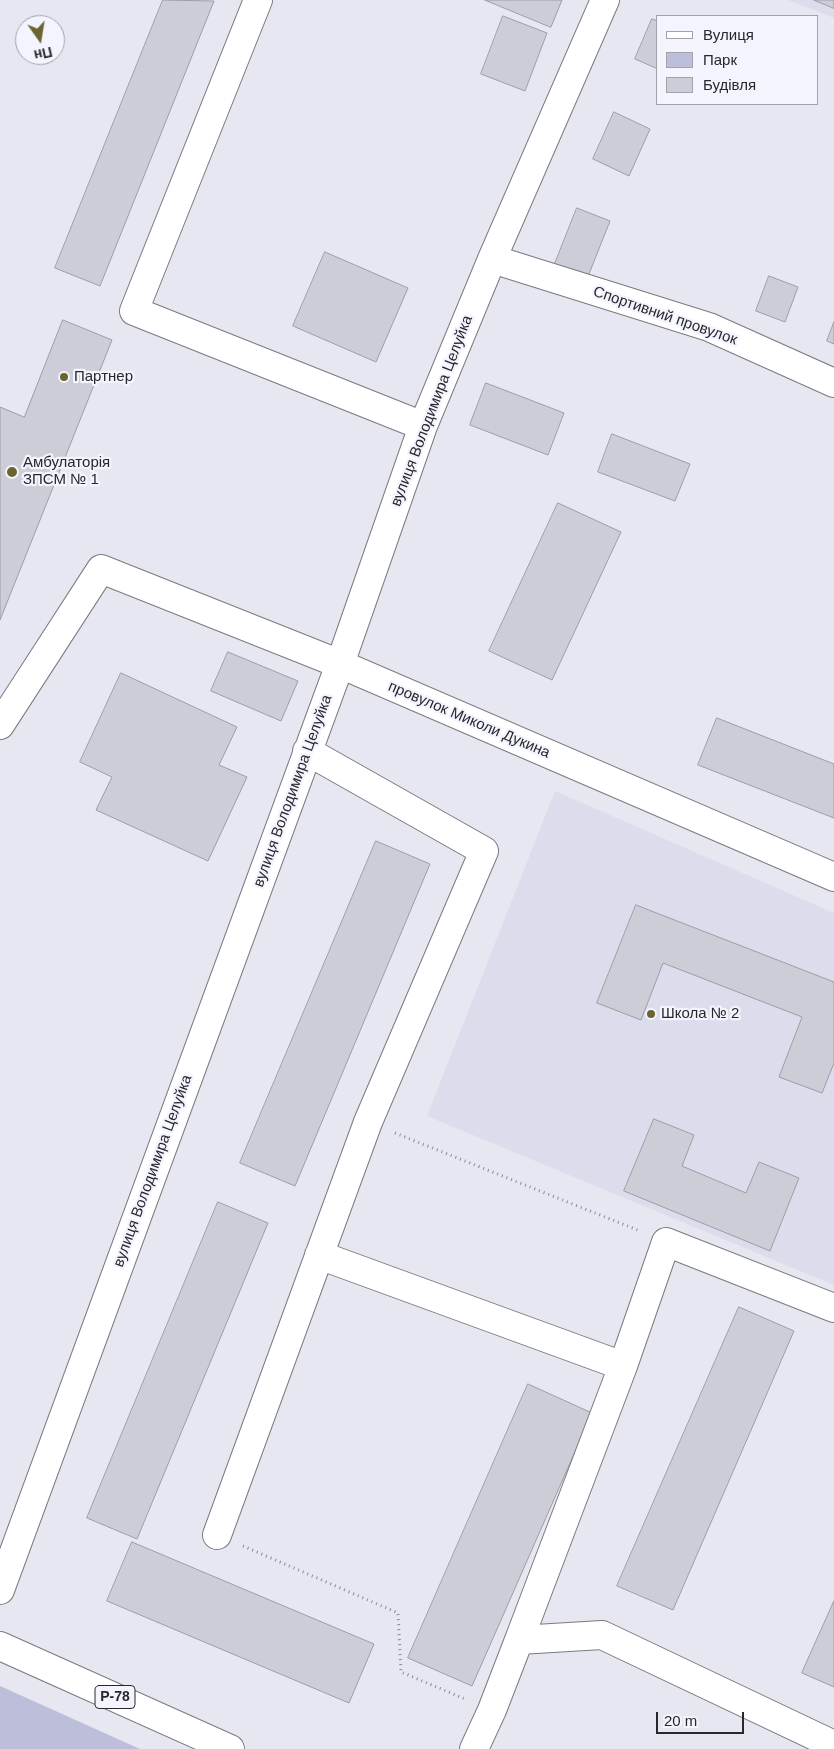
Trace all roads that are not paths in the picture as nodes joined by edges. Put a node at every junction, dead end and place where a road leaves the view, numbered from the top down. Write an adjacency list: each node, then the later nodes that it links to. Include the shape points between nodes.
1 (258, 0): 5 (street, via 134,311)
2 (605, 0): 3 (street, вулиця Володимира Целуйка)
3 (492, 259): 4 (street, Спортивний провулок, via 709,328); 5 (street, вулиця Володимира Целуйка)
4 (834, 382)
5 (423, 426): 6 (street, вулиця Володимира Целуйка)
6 (340, 664): 7 (street, провулок Миколи Дукина, via 101,569); 8 (street, вулиця Володимира Целуйка); 9 (street, провулок Миколи Дукина)
7 (0, 725)
8 (306, 752): 10 (street, via 484,851 368,1122); 14 (street, вулиця Володимира Целуйка)
9 (834, 878)
10 (318, 1255): 12 (street); 13 (street)
11 (834, 1308): 12 (street, via 666,1242)
12 (623, 1366): 15 (street)
13 (217, 1535)
14 (0, 1590)
15 (519, 1640): 17 (street, via 602,1635); 19 (street)
16 (0, 1646): 18 (street, Р-78)
17 (834, 1745)
18 (230, 1749)
19 (474, 1749)

